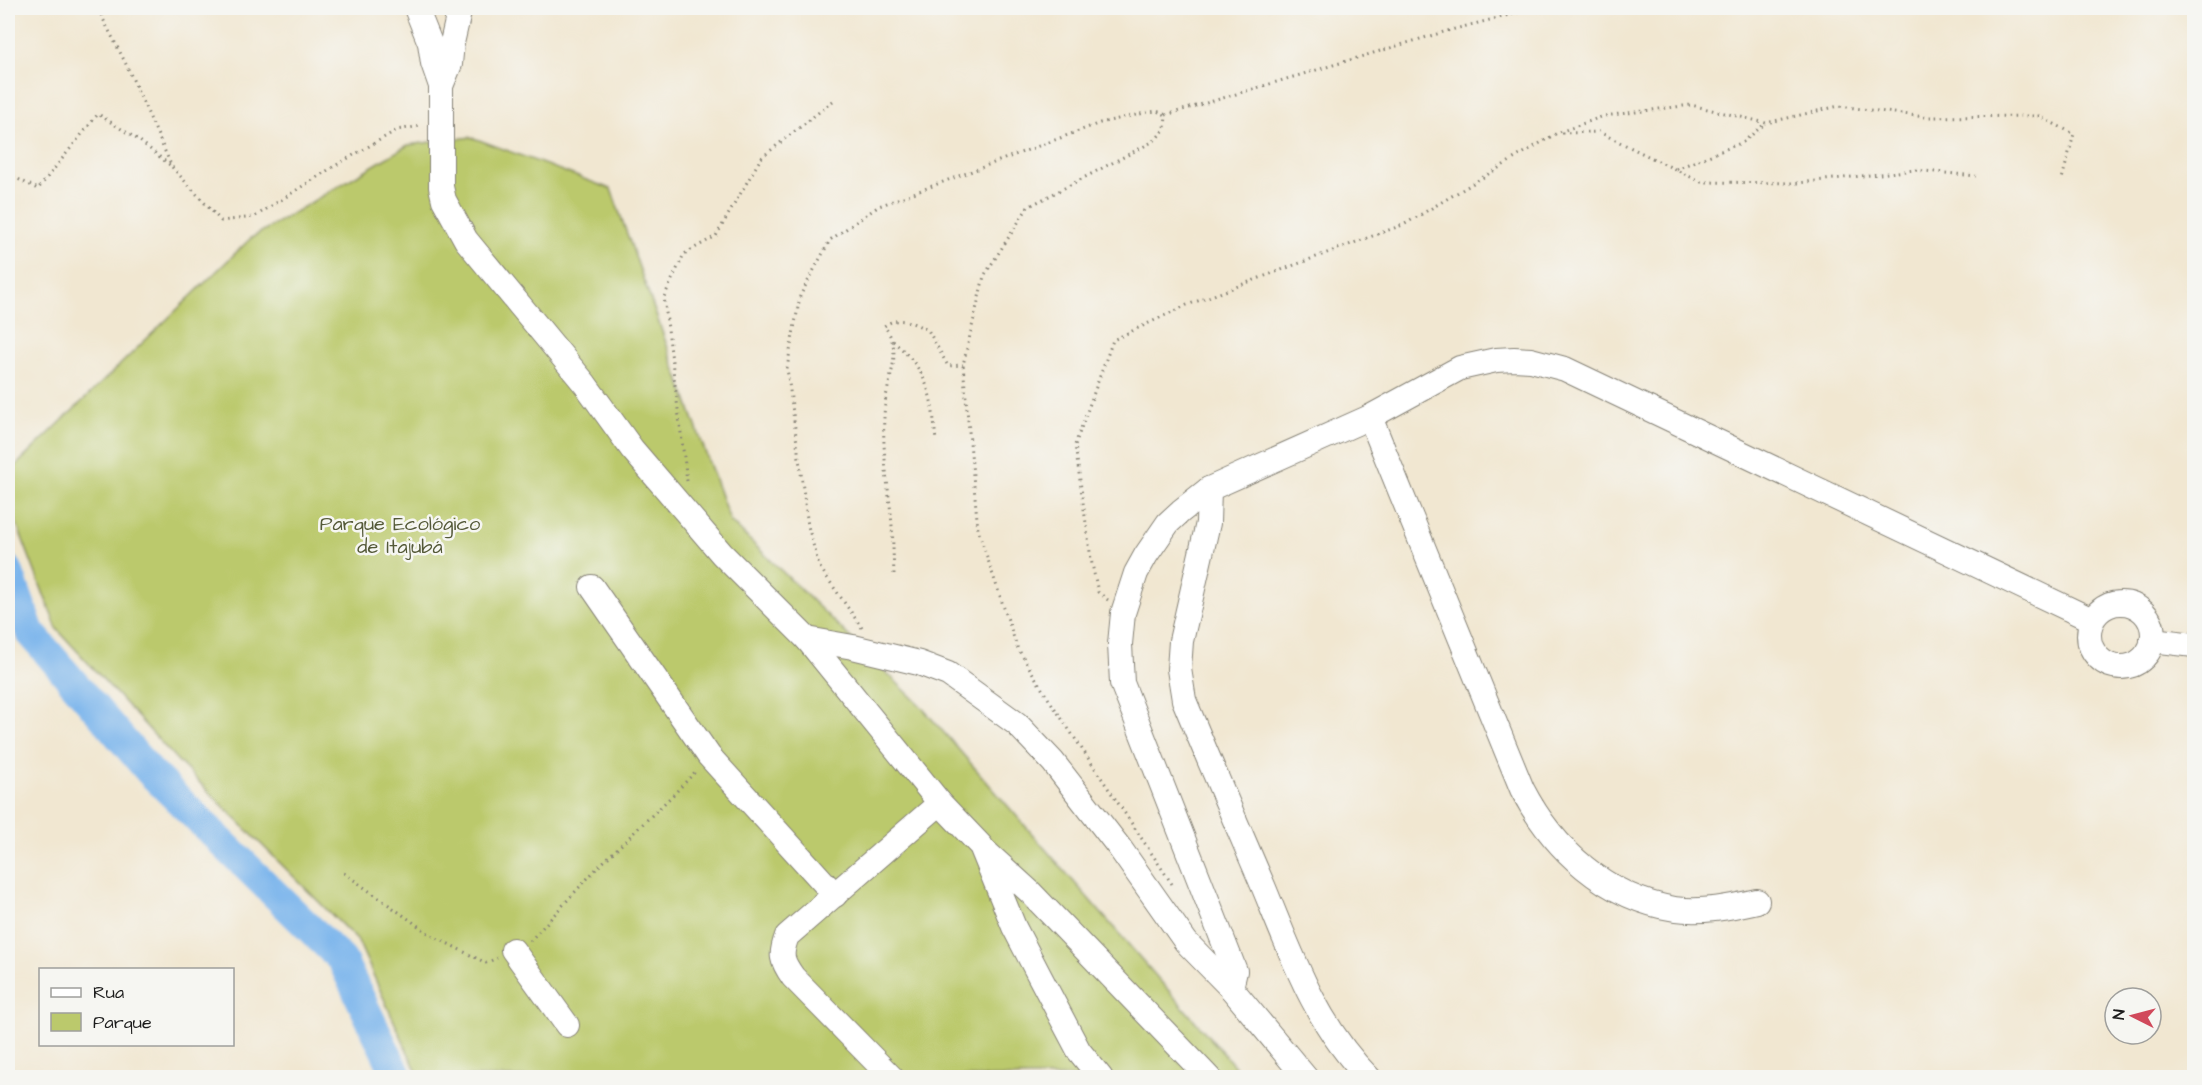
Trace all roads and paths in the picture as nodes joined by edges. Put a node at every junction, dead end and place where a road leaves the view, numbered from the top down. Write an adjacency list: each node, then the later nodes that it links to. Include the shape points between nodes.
1 (92, 8): 11 (path, via 99,11 125,62)
2 (417, 8): 5 (street)
3 (460, 8): 5 (street, via 450,64)
4 (1536, 8): 7 (path)
5 (441, 86): 9 (street)
6 (833, 101): 20 (path, via 761,159 717,236 684,254 664,297)
7 (1166, 116): 17 (path, via 1165,129 1154,141 1028,207 984,276); 29 (path, via 1157,111 1100,123 879,206 830,240 800,296 787,368 808,526 819,566)
8 (1766, 123): 10 (path, via 1691,105 1604,116); 12 (path, via 1743,142); 15 (path, via 1839,105 1926,117 2039,116 2074,134)
9 (441, 124): 11 (path, via 397,130 254,217 221,221); 26 (street, via 441,187 466,240 722,554)
10 (1557, 133): 12 (path, via 1599,132); 24 (path, via 1405,224 1187,305 1113,340 1075,445 1098,592)
11 (172, 167): 13 (path, via 98,114 38,189)
12 (1677, 169): 14 (path, via 1701,182 1798,183 1915,170)
13 (8, 174)
14 (1976, 176)
15 (2062, 179)
16 (893, 341): 17 (path, via 884,326 891,321 911,322 928,330 948,366); 19 (path, via 920,371 932,398); 22 (path, via 895,357 885,406 884,451)
17 (963, 365): 34 (path, via 978,530 1017,647)
18 (1370, 417): 21 (street); 25 (street, via 1460,368 1514,359 1548,364); 36 (street, via 1522,789 1550,834 1588,871 1640,899 1695,910)
19 (936, 442)
20 (688, 487)
21 (1209, 489): 24 (street, via 1157,537 1136,573); 44 (street, via 1208,523 1181,641 1179,669 1184,700 1304,983 1329,1029)
22 (894, 574)
23 (592, 587): 30 (street)
24 (1123, 613): 38 (street, via 1122,683 1235,971)
25 (2092, 621): 27 (street, via 2105,607 2131,604 2150,622); 27 (street, via 2092,647 2096,655 2111,665 2137,662 2150,649)
26 (807, 639): 29 (street); 31 (street)
27 (2152, 640): 28 (street)
28 (2194, 645)
29 (876, 653): 38 (street, via 948,674 1017,724 1053,762 1186,942)
30 (710, 756): 35 (street); 37 (path, via 529,942)
31 (940, 803): 32 (street); 35 (street)
32 (981, 846): 41 (street, via 1014,927 1079,1051); 42 (street)
33 (344, 873): 37 (path, via 431,935 486,963)
34 (1175, 888)
35 (835, 895): 40 (street, via 787,936 781,951 784,965)
36 (1757, 901)
37 (513, 950): 39 (street)
38 (1231, 988): 43 (street)
39 (567, 1025)
40 (892, 1077)
41 (1101, 1077)
42 (1209, 1077)
43 (1306, 1077)
44 (1369, 1077)

